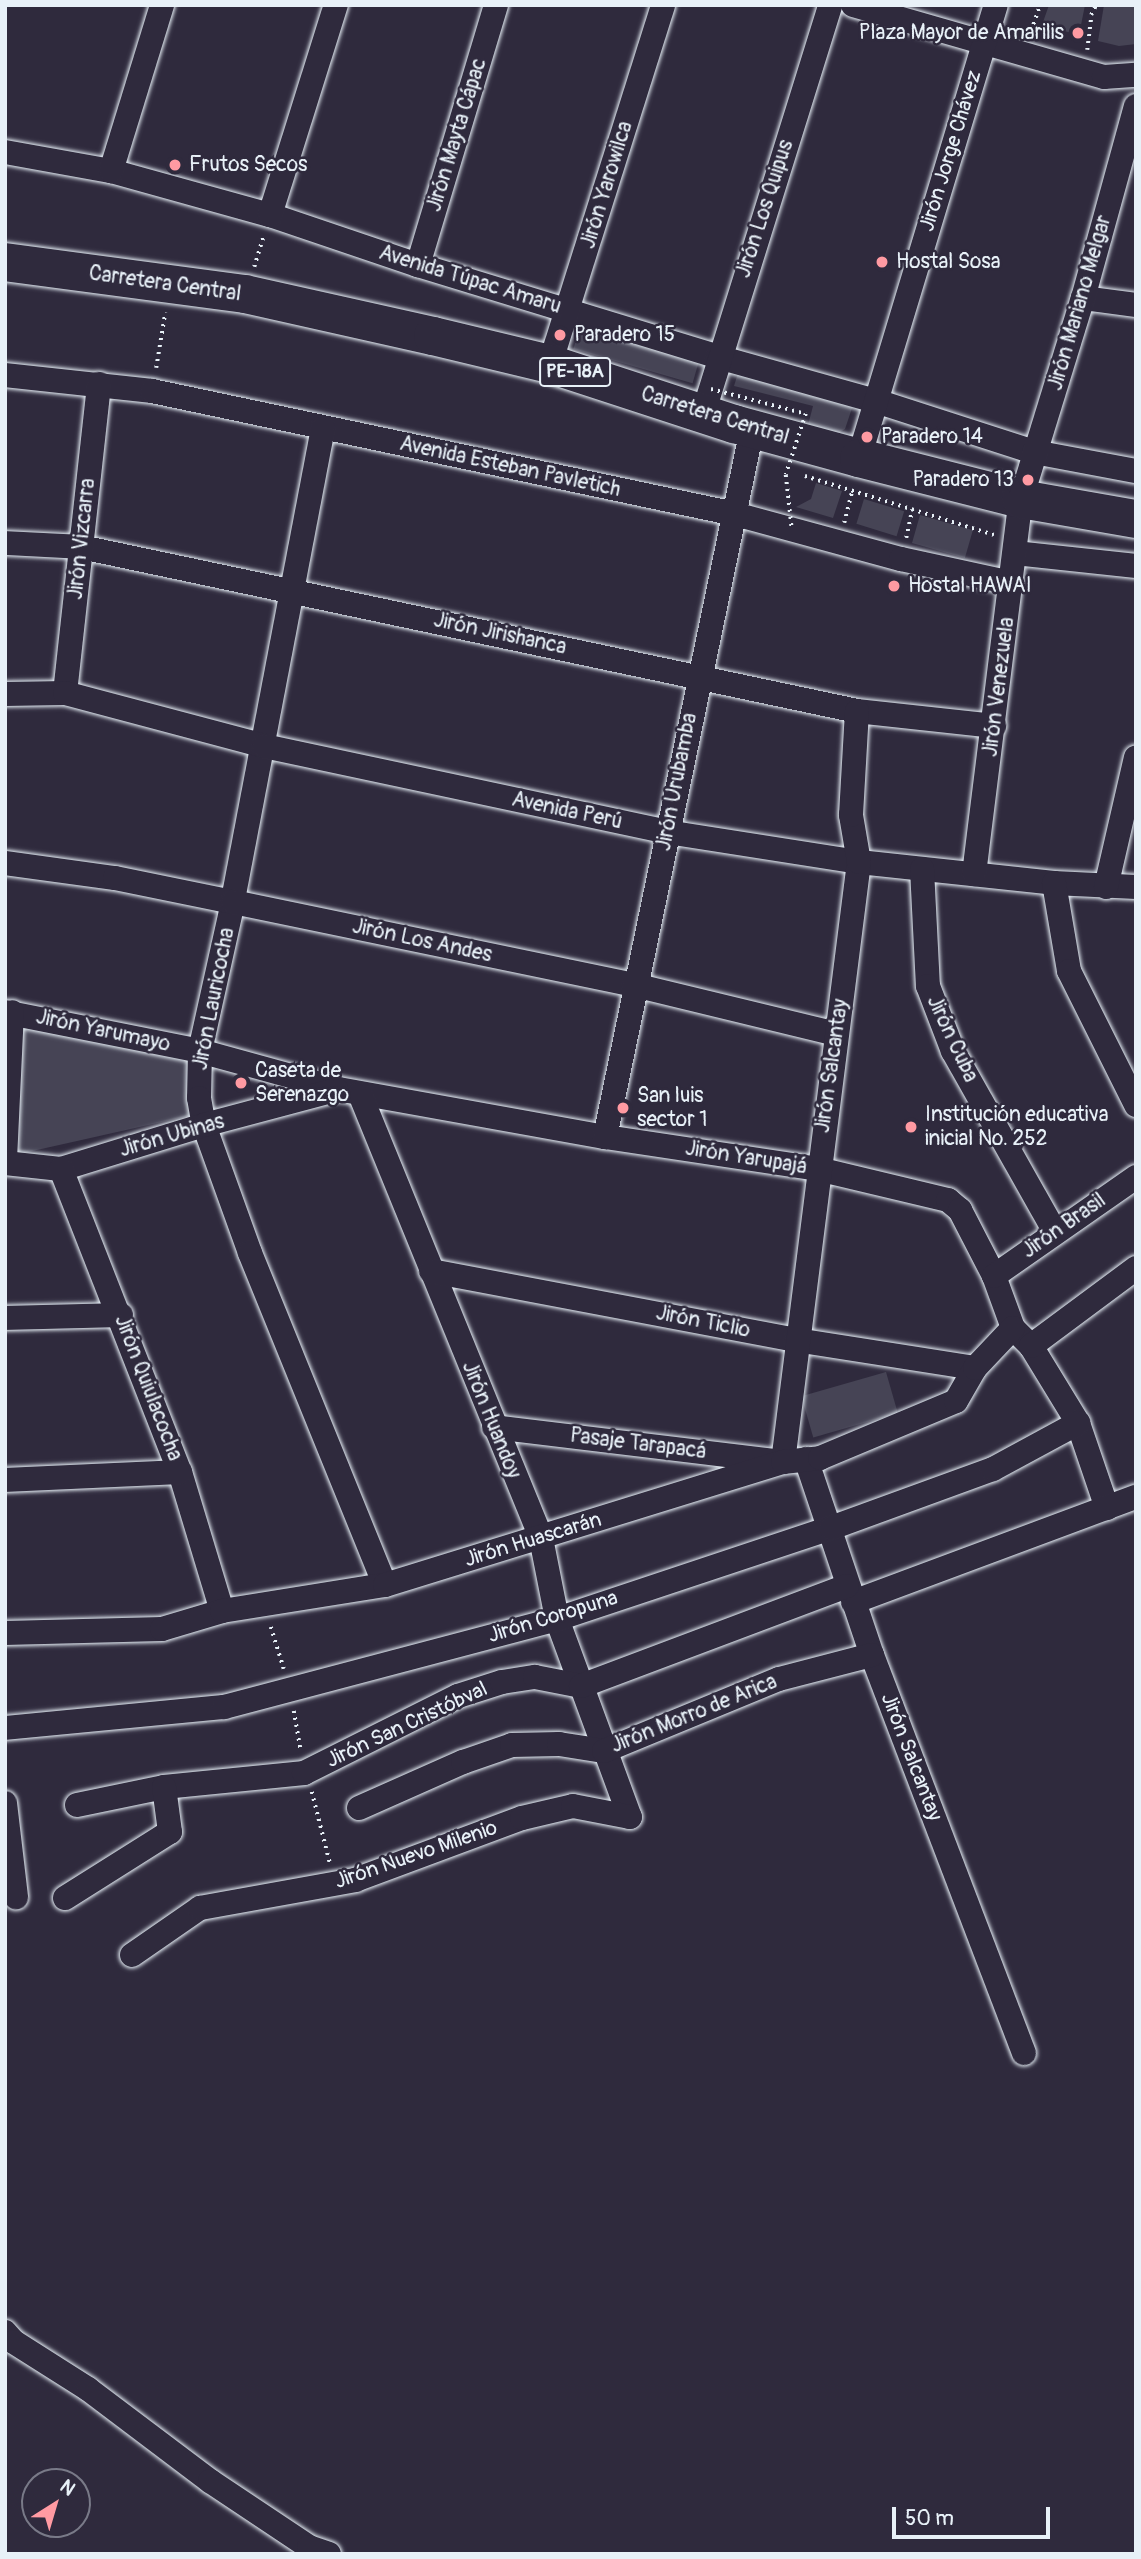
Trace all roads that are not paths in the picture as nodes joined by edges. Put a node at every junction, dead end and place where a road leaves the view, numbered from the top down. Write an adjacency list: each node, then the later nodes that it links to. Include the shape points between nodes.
1 (162, 5): 12 (street)
2 (336, 5): 13 (street)
3 (496, 5): 15 (street, Jirón Mayta Cápac)
4 (663, 5): 18 (street, Jirón Yarowilca)
5 (830, 5): 19 (street, Jirón Los Quipus)
6 (853, 5): 8 (street)
7 (996, 5): 8 (street, Jirón Jorge Chávez)
8 (984, 43): 9 (street, via 1104,77); 24 (street, Jirón Jorge Chávez)
9 (1136, 75)
10 (1136, 106): 16 (street, Jirón Mariano Melgar)
11 (5, 152): 12 (street, Avenida Túpac Amaru)
12 (111, 171): 13 (street, Avenida Túpac Amaru)
13 (270, 215): 15 (street, Avenida Túpac Amaru)
14 (5, 262): 20 (highway, Carretera Central / PE-18A, via 245,294)
15 (418, 265): 18 (street, Avenida Túpac Amaru)
16 (1083, 298): 17 (street); 27 (street, Jirón Mariano Melgar)
17 (1136, 305)
18 (568, 309): 19 (street, Avenida Túpac Amaru); 20 (street, Jirón Yarowilca)
19 (718, 358): 23 (street, Jirón Los Quipus); 24 (street, Avenida Túpac Amaru)
20 (550, 364): 23 (highway, Carretera Central / PE-18A)
21 (5, 375): 22 (street, Avenida Esteban Pavletich)
22 (99, 384): 25 (street, Avenida Esteban Pavletich); 34 (street, Jirón Vizcarra)
23 (707, 401): 26 (highway, Carretera Central / PE-18A)
24 (876, 401): 27 (street, Avenida Túpac Amaru); 29 (street, Jirón Jorge Chávez)
25 (323, 428): 31 (street, Avenida Esteban Pavletich); 38 (street, Jirón Lauricocha)
26 (752, 429): 29 (highway, Carretera Central / PE-18A); 31 (street, Jirón Urubamba)
27 (1034, 452): 28 (street, Avenida Túpac Amaru); 30 (street, Jirón Mariano Melgar)
28 (1136, 471)
29 (856, 474): 30 (highway, Carretera Central / PE-18A)
30 (1021, 499): 32 (highway, Carretera Central / PE-18A); 35 (street, Jirón Venezuela)
31 (735, 514): 37 (street, Avenida Esteban Pavletich); 39 (street, Jirón Urubamba)
32 (1136, 519)
33 (5, 543): 34 (street, Jirón Jirishanca)
34 (81, 547): 38 (street, Jirón Jirishanca); 41 (street, Jirón Vizcarra)
35 (1016, 548): 36 (street); 37 (street, Jirón Venezuela)
36 (1136, 566)
37 (1011, 583): 43 (street, Jirón Venezuela)
38 (292, 592): 39 (street, Jirón Jirishanca); 44 (street, Jirón Lauricocha)
39 (698, 675): 42 (street, Jirón Jirishanca); 46 (street, Jirón Urubamba)
40 (5, 694): 41 (street, Avenida Perú)
41 (65, 694): 44 (street, Avenida Perú)
42 (857, 711): 43 (street, Jirón Jirishanca); 47 (street, Jirón Salcantay, via 851,815)
43 (994, 726): 50 (street, Jirón Venezuela)
44 (264, 746): 46 (street, Avenida Perú); 54 (street, Jirón Lauricocha)
45 (1136, 757): 52 (street)
46 (667, 832): 47 (street, Avenida Perú); 55 (street, Jirón Urubamba)
47 (859, 862): 49 (street, Avenida Perú); 57 (street, Jirón Salcantay)
48 (5, 863): 54 (street, Jirón Los Andes, via 115,878)
49 (922, 869): 50 (street, Avenida Perú); 67 (street, Jirón Cuba, via 928,986 953,1051)
50 (974, 874): 51 (street, Avenida Perú)
51 (1054, 883): 52 (street, Avenida Perú); 60 (street, via 1069,971)
52 (1106, 887): 53 (street, Avenida Perú)
53 (1136, 887)
54 (233, 902): 55 (street, Jirón Los Andes); 58 (street, Jirón Lauricocha)
55 (635, 985): 57 (street, Jirón Los Andes); 62 (street, Jirón Urubamba)
56 (8, 1012): 58 (street, Jirón Yarumayo); 63 (street)
57 (836, 1034): 65 (street, Jirón Salcantay)
58 (200, 1051): 59 (street, Jirón Yarupajá); 61 (street, Jirón Lauricocha, via 199,1098)
59 (349, 1092): 61 (street, Jirón Ubinas); 62 (street, Jirón Yarupajá); 69 (street, Jirón Huandoy)
60 (1136, 1105)
61 (204, 1125): 64 (street, Jirón Ubinas); 86 (street, Jirón Lauricocha, via 250,1253)
62 (605, 1137): 65 (street, Jirón Yarupajá)
63 (5, 1161): 64 (street, Jirón Ubinas)
64 (61, 1169): 71 (street, Jirón Quiulacocha)
65 (818, 1169): 70 (street, Jirón Yarupajá, via 948,1200 960,1210); 74 (street, Jirón Salcantay)
66 (1136, 1177): 67 (street, Jirón Brasil)
67 (1055, 1231): 70 (street, Jirón Brasil)
68 (1136, 1268): 75 (street)
69 (431, 1271): 74 (street, Jirón Ticlio); 78 (street, Jirón Huandoy)
70 (994, 1276): 73 (street, Jirón Yarupajá)
71 (121, 1315): 72 (street); 80 (street, Jirón Quiulacocha)
72 (5, 1318)
73 (1013, 1328): 75 (street, Jirón Yarupajá); 76 (street, Jirón Huascarán)
74 (796, 1340): 76 (street, Jirón Ticlio); 79 (street, Jirón Salcantay)
75 (1031, 1346): 77 (street, Jirón Yarupajá)
76 (975, 1368): 79 (street, Jirón Huascarán, via 956,1401 820,1458)
77 (1078, 1423): 83 (street, Jirón Yarupajá); 84 (street, Jirón Coropuna, via 993,1469)
78 (494, 1427): 79 (street, Pasaje Tarapacá); 85 (street, Jirón Huandoy)
79 (795, 1461): 84 (street, Jirón Salcantay); 85 (street, Jirón Huascarán)
80 (180, 1472): 81 (street); 88 (street, Jirón Quiulacocha)
81 (5, 1480)
82 (1136, 1497): 83 (street)
83 (1107, 1508): 87 (street)
84 (831, 1528): 87 (street, Jirón Salcantay); 89 (street, Jirón Coropuna)
85 (541, 1538): 86 (street, Jirón Huascarán); 89 (street, Jirón Huandoy)
86 (385, 1585): 88 (street, Jirón Huascarán)
87 (850, 1594): 91 (street, Jirón Salcantay); 92 (street)
88 (222, 1611): 90 (street, Jirón Huascarán, via 162,1629)
89 (557, 1619): 92 (street, Jirón Huandoy); 93 (street, Jirón Coropuna, via 224,1707)
90 (5, 1633)
91 (872, 1655): 94 (street, Jirón Morro de Arica, via 779,1679); 103 (street, Jirón Salcantay)
92 (581, 1686): 94 (street, Jirón Huandoy); 95 (street, Jirón San Cristóbval, via 535,1677 502,1682 458,1696 304,1773)
93 (5, 1728)
94 (604, 1752): 98 (street, Jirón Morro de Arica, via 559,1744 512,1745); 99 (street, Jirón Huandoy)
95 (164, 1787): 97 (street, Jirón San Cristóbval); 101 (street, via 170,1832)
96 (5, 1803): 100 (street)
97 (77, 1805)
98 (359, 1808)
99 (629, 1817): 102 (street, Jirón Nuevo Milenio, via 573,1806 522,1818 355,1880 200,1908)
100 (16, 1897)
101 (65, 1898)
102 (132, 1955)
103 (1024, 2053)
104 (5, 2332): 105 (street, via 211,2481 309,2547)
105 (329, 2554)

